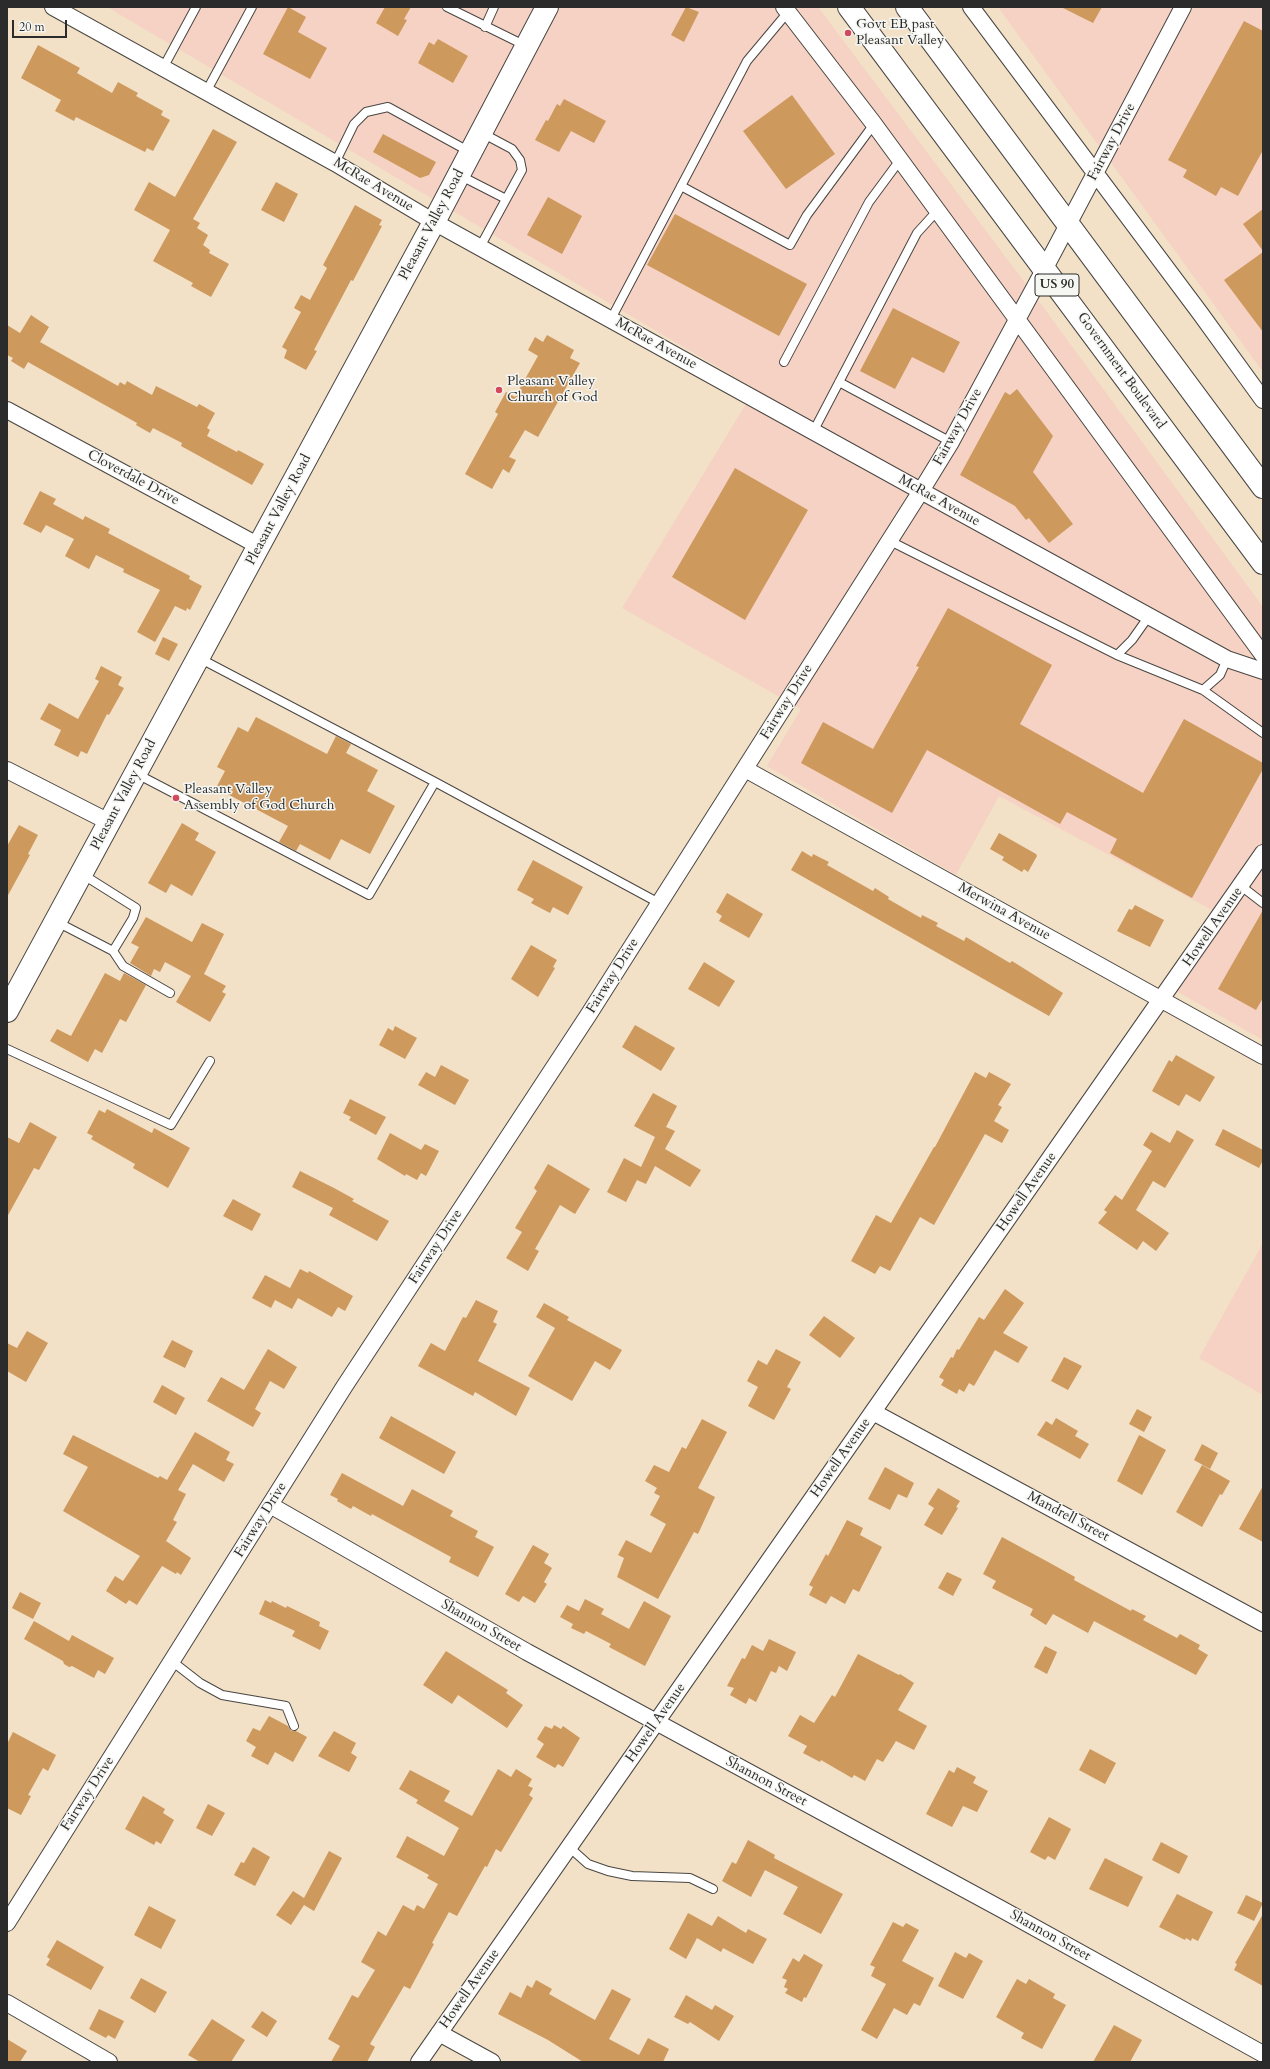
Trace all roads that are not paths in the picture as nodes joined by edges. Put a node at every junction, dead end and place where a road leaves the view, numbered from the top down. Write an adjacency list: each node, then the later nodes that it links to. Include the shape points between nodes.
1 (53, 7): 14 (street, McRae Avenue)
2 (196, 7): 14 (lane)
3 (252, 7): 15 (lane)
4 (447, 7): 12 (lane)
5 (494, 7): 12 (lane)
6 (547, 7): 13 (main road, Pleasant Valley Road)
7 (849, 7): 29 (main road, Government Boulevard / US 90)
8 (907, 7): 27 (main road, US 90)
9 (971, 7): 21 (street)
10 (1183, 7): 21 (street, Fairway Drive)
11 (786, 9): 16 (street); 23 (lane, via 747,61)
12 (485, 27): 13 (lane)
13 (527, 46): 17 (main road, Pleasant Valley Road)
14 (163, 68): 15 (street, McRae Avenue)
15 (206, 92): 20 (street, McRae Avenue)
16 (874, 124): 19 (street); 23 (lane, via 790,244)
17 (481, 133): 18 (main road, Pleasant Valley Road); 24 (lane, via 512,149 520,160 522,170)
18 (471, 152): 20 (lane, via 388,107 366,112 354,124); 22 (main road, Pleasant Valley Road)
19 (900, 160): 25 (street); 32 (lane, via 869,202)
20 (335, 162): 26 (street, McRae Avenue)
21 (1095, 174): 27 (street, Fairway Drive); 34 (street)
22 (459, 175): 24 (lane); 26 (main road, Pleasant Valley Road)
23 (681, 186): 30 (lane)
24 (506, 199): 28 (lane)
25 (937, 211): 31 (street); 33 (lane, via 917,233)
26 (434, 222): 28 (street, McRae Avenue); 41 (main road, Pleasant Valley Road)
27 (1068, 226): 29 (street, Fairway Drive); 38 (main road, US 90)
28 (480, 247): 30 (street, McRae Avenue)
29 (1045, 268): 31 (street, Fairway Drive); 42 (main road, Government Boulevard / US 90)
30 (611, 319): 36 (street, McRae Avenue)
31 (1017, 320): 37 (street, Fairway Drive); 45 (street)
32 (784, 362)
33 (839, 382): 36 (lane); 37 (lane)
34 (1263, 400)
35 (7, 410): 41 (street, Cloverdale Drive)
36 (813, 432): 39 (street, McRae Avenue)
37 (951, 442): 39 (street, Fairway Drive)
38 (1263, 487)
39 (921, 491): 40 (street, Fairway Drive); 43 (street, McRae Avenue)
40 (890, 541): 44 (lane); 51 (street, Fairway Drive)
41 (259, 546): 46 (main road, Pleasant Valley Road)
42 (1263, 563)
43 (1149, 616): 44 (lane, via 1132,640); 47 (street, McRae Avenue)
44 (1117, 655): 49 (lane)
45 (1263, 655)
46 (199, 657): 53 (main road, Pleasant Valley Road); 54 (lane)
47 (1227, 659): 48 (street, McRae Avenue); 49 (lane, via 1220,675)
48 (1263, 671)
49 (1203, 690): 50 (lane)
50 (1263, 734)
51 (745, 769): 59 (street, Fairway Drive); 64 (street, Merwina Avenue)
52 (7, 770): 55 (street)
53 (136, 774): 54 (lane, via 369,895); 55 (main road, Pleasant Valley Road)
54 (435, 782): 59 (lane)
55 (109, 822): 57 (main road, Pleasant Valley Road)
56 (1263, 853): 58 (street, Howell Avenue)
57 (81, 874): 61 (main road, Pleasant Valley Road); 62 (lane, via 136,908 133,918)
58 (1241, 886): 60 (lane); 64 (street, Howell Avenue)
59 (659, 903): 70 (street, Fairway Drive)
60 (1263, 903)
61 (56, 921): 62 (lane); 65 (main road, Pleasant Valley Road)
62 (113, 951): 63 (lane, via 123,966)
63 (170, 993)
64 (1162, 1000): 67 (street, Merwina Avenue); 69 (street, Howell Avenue)
65 (7, 1011)
66 (7, 1049): 68 (lane, via 171,1125)
67 (1263, 1056)
68 (210, 1061)
69 (872, 1412): 71 (street, Mandrell Street); 73 (street, Howell Avenue)
70 (270, 1505): 72 (street, Fairway Drive); 73 (street, Shannon Street, via 527,1652)
71 (1263, 1623)
72 (173, 1662): 74 (lane, via 200,1683 222,1695 286,1706); 77 (street, Fairway Drive)
73 (656, 1722): 75 (street, Howell Avenue); 80 (street, Shannon Street)
74 (294, 1726)
75 (569, 1847): 76 (lane, via 588,1864 608,1871 632,1876 690,1878); 79 (street, Howell Avenue)
76 (713, 1889)
77 (7, 1923)
78 (7, 2003): 81 (street)
79 (439, 2033): 82 (street, Howell Avenue); 83 (street)
80 (1263, 2054)
81 (109, 2062)
82 (419, 2062)
83 (492, 2062)

